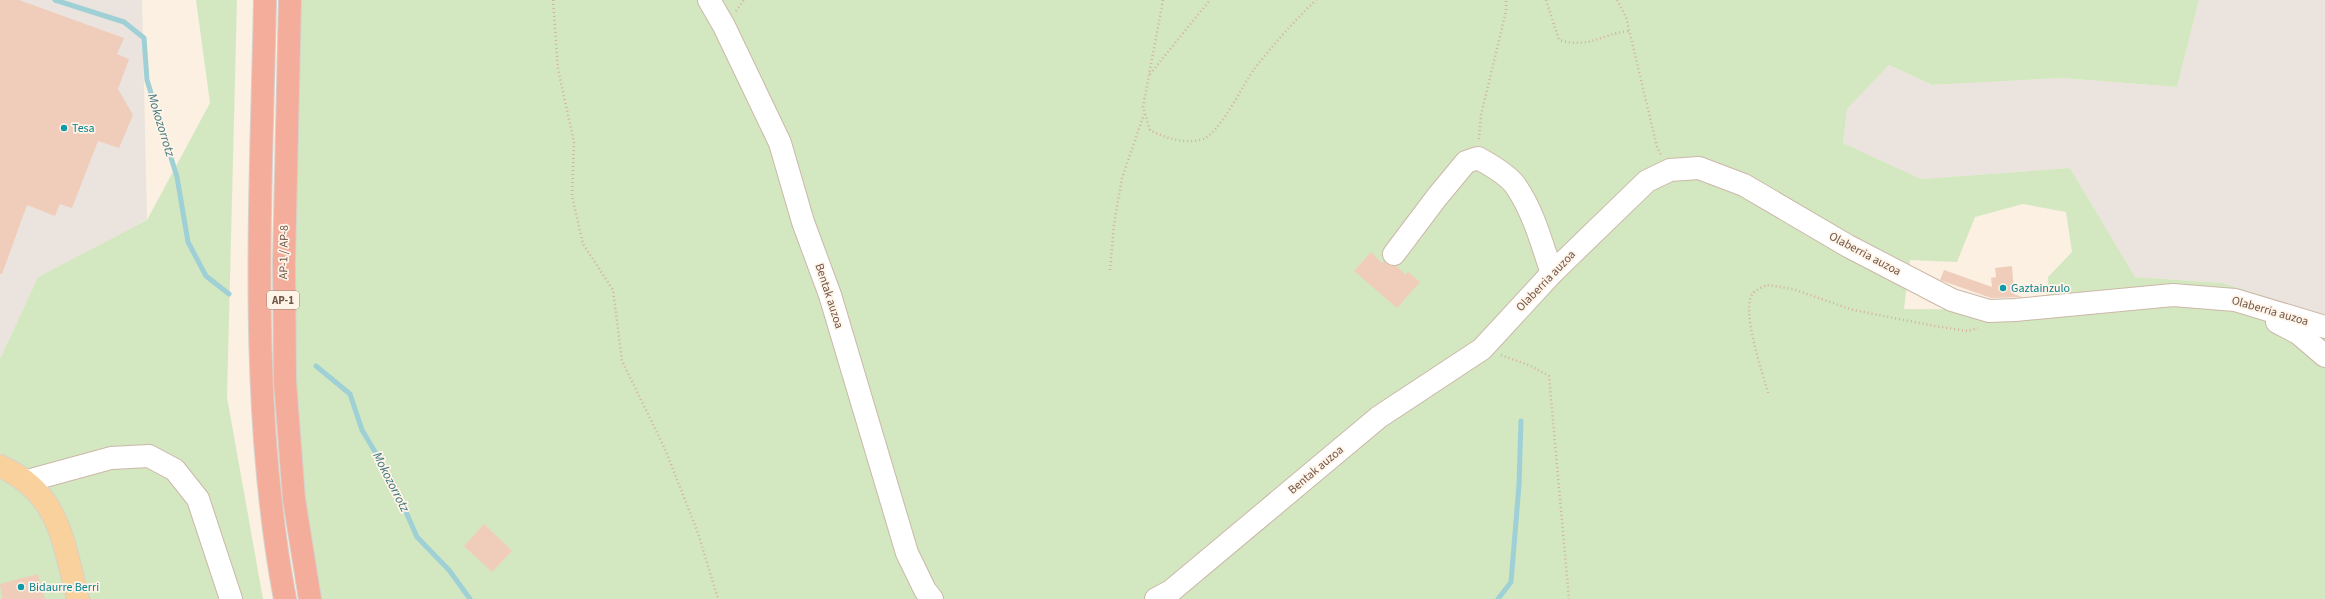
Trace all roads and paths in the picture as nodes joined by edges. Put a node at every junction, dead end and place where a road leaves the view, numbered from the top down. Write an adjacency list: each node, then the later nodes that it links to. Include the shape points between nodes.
1 (266, 0): 29 (highway, AP-1 / AP-8 / AP-1, via 259,278 260,367 269,501)
2 (290, 0): 30 (highway, AP-1 / AP-8 / AP-1, via 284,255 285,374 294,499)
3 (553, 0): 31 (path, via 558,70 574,142 572,196 583,244 613,290 622,360 665,449 698,533)
4 (709, 0): 32 (street, Bentak auzoa, via 780,143 803,222 830,295 907,552 924,590)
5 (1163, 0): 12 (path)
6 (1210, 0): 12 (path)
7 (1316, 0): 13 (path, via 1296,19 1255,69 1224,119 1204,139 1182,141 1165,138 1150,130)
8 (1506, 0): 14 (path, via 1506,11 1481,115)
9 (1546, 0): 11 (path, via 1559,40 1587,44 1617,32)
10 (1617, 0): 11 (path, via 1626,17)
11 (1629, 31): 15 (path, via 1657,147)
12 (1150, 75): 13 (path, via 1143,107)
13 (1144, 114): 17 (path, via 1122,178)
14 (1478, 158): 16 (street, via 1466,162 1436,197); 18 (street, via 1489,163 1517,187 1536,226)
15 (1670, 170): 18 (street, Olaberria auzoa, via 1647,181); 19 (street, Olaberria auzoa, via 1699,168 1744,185 1848,246 1952,300 1989,311 2173,295)
16 (1394, 254)
17 (1110, 270)
18 (1552, 273): 22 (street, Olaberria auzoa)
19 (2235, 300): 20 (street, Olaberria auzoa); 23 (street, via 2298,333)
20 (2325, 327)
21 (1981, 328): 24 (path, via 1967,330 1935,326 1853,310 1793,289 1766,285 1753,294 1748,306)
22 (1482, 349): 33 (street, Bentak auzoa, via 1379,417 1171,591); 34 (path, via 1531,366 1548,376)
23 (2325, 356)
24 (1768, 393)
25 (0, 466): 26 (main road)
26 (27, 481): 27 (main road, via 38,492 55,518); 28 (street, via 111,458 149,456 175,470 198,499)
27 (78, 599)
28 (231, 599)
29 (285, 599)
30 (310, 599)
31 (718, 599)
32 (932, 599)
33 (1156, 599)
34 (1568, 599)

